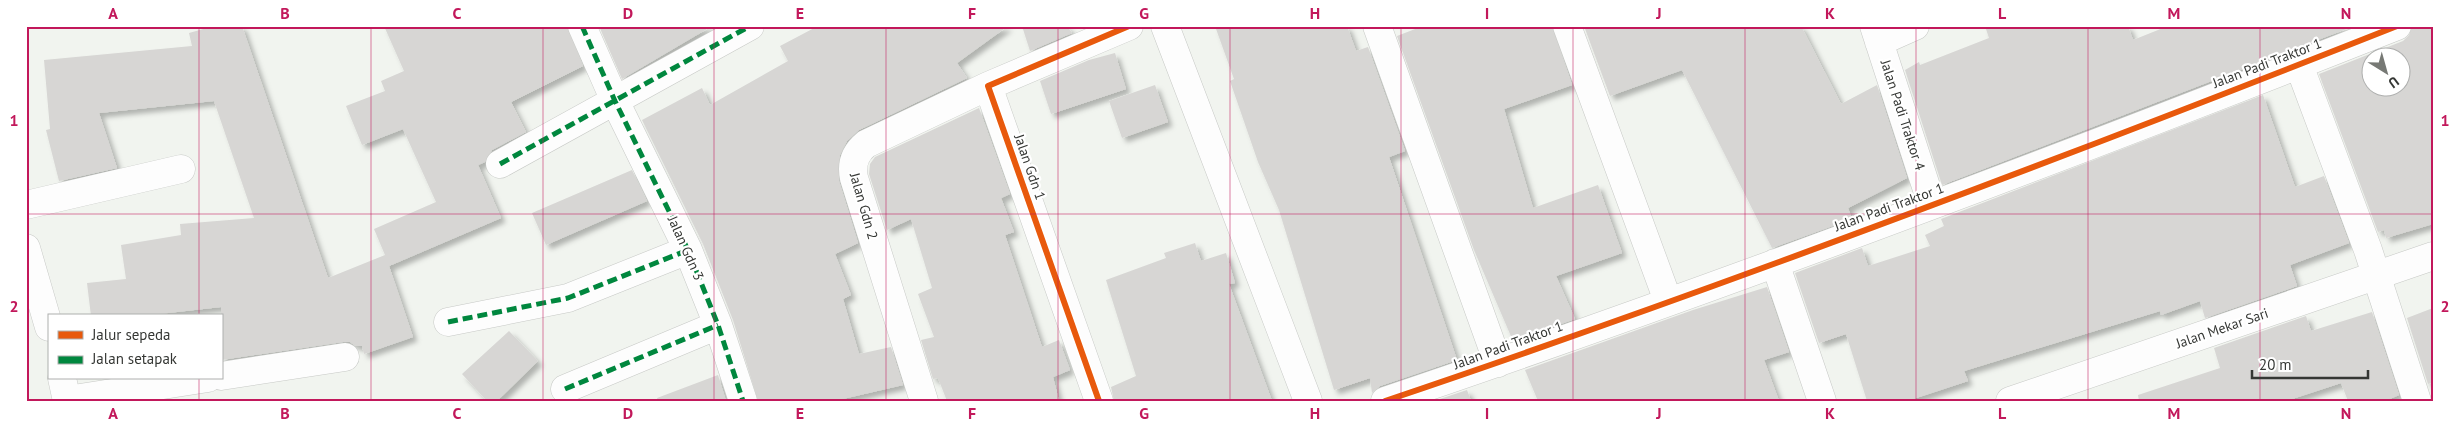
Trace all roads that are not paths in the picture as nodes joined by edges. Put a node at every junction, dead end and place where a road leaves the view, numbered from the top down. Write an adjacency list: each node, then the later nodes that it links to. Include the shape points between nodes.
1 (582, 26): 12 (street, Jalan Gdn 3)
2 (750, 26): 12 (street)
3 (1129, 26): 11 (street)
4 (1165, 26): 36 (street)
5 (1377, 26): 27 (street)
6 (1567, 26): 22 (street)
7 (1915, 26): 9 (street)
8 (2397, 26): 10 (street, Jalan Padi Traktor 1)
9 (1876, 34): 16 (street, Jalan Padi Traktor 4)
10 (2299, 65): 16 (street, Jalan Padi Traktor 1); 21 (street)
11 (988, 86): 34 (street, Jalan Gdn 2, via 866,144 853,163 854,178); 35 (street, Jalan Gdn 1)
12 (615, 101): 13 (street); 18 (street, Jalan Gdn 3)
13 (500, 164)
14 (182, 169): 15 (street)
15 (26, 205)
16 (1932, 205): 20 (street, Jalan Padi Traktor 1)
17 (26, 248): 24 (street)
18 (688, 250): 23 (street, via 568,298); 25 (street, Jalan Gdn 3)
19 (2433, 256): 21 (street, Jalan Mekar Sari)
20 (1775, 263): 22 (street, Jalan Padi Traktor 1); 38 (street)
21 (2377, 275): 39 (street, Jalan Mekar Sari); 40 (street)
22 (1668, 301): 27 (street, Jalan Padi Traktor 1)
23 (448, 322)
24 (48, 324)
25 (718, 325): 31 (street); 33 (street, Jalan Gdn 3)
26 (345, 357): 28 (street)
27 (1498, 363): 37 (street, Jalan Padi Traktor 1)
28 (222, 376)
29 (62, 380): 32 (street)
30 (196, 380): 32 (street)
31 (565, 389)
32 (67, 401)
33 (743, 401)
34 (924, 401)
35 (1099, 401)
36 (1308, 401)
37 (1386, 401)
38 (1822, 401)
39 (2010, 401)
40 (2417, 401)

